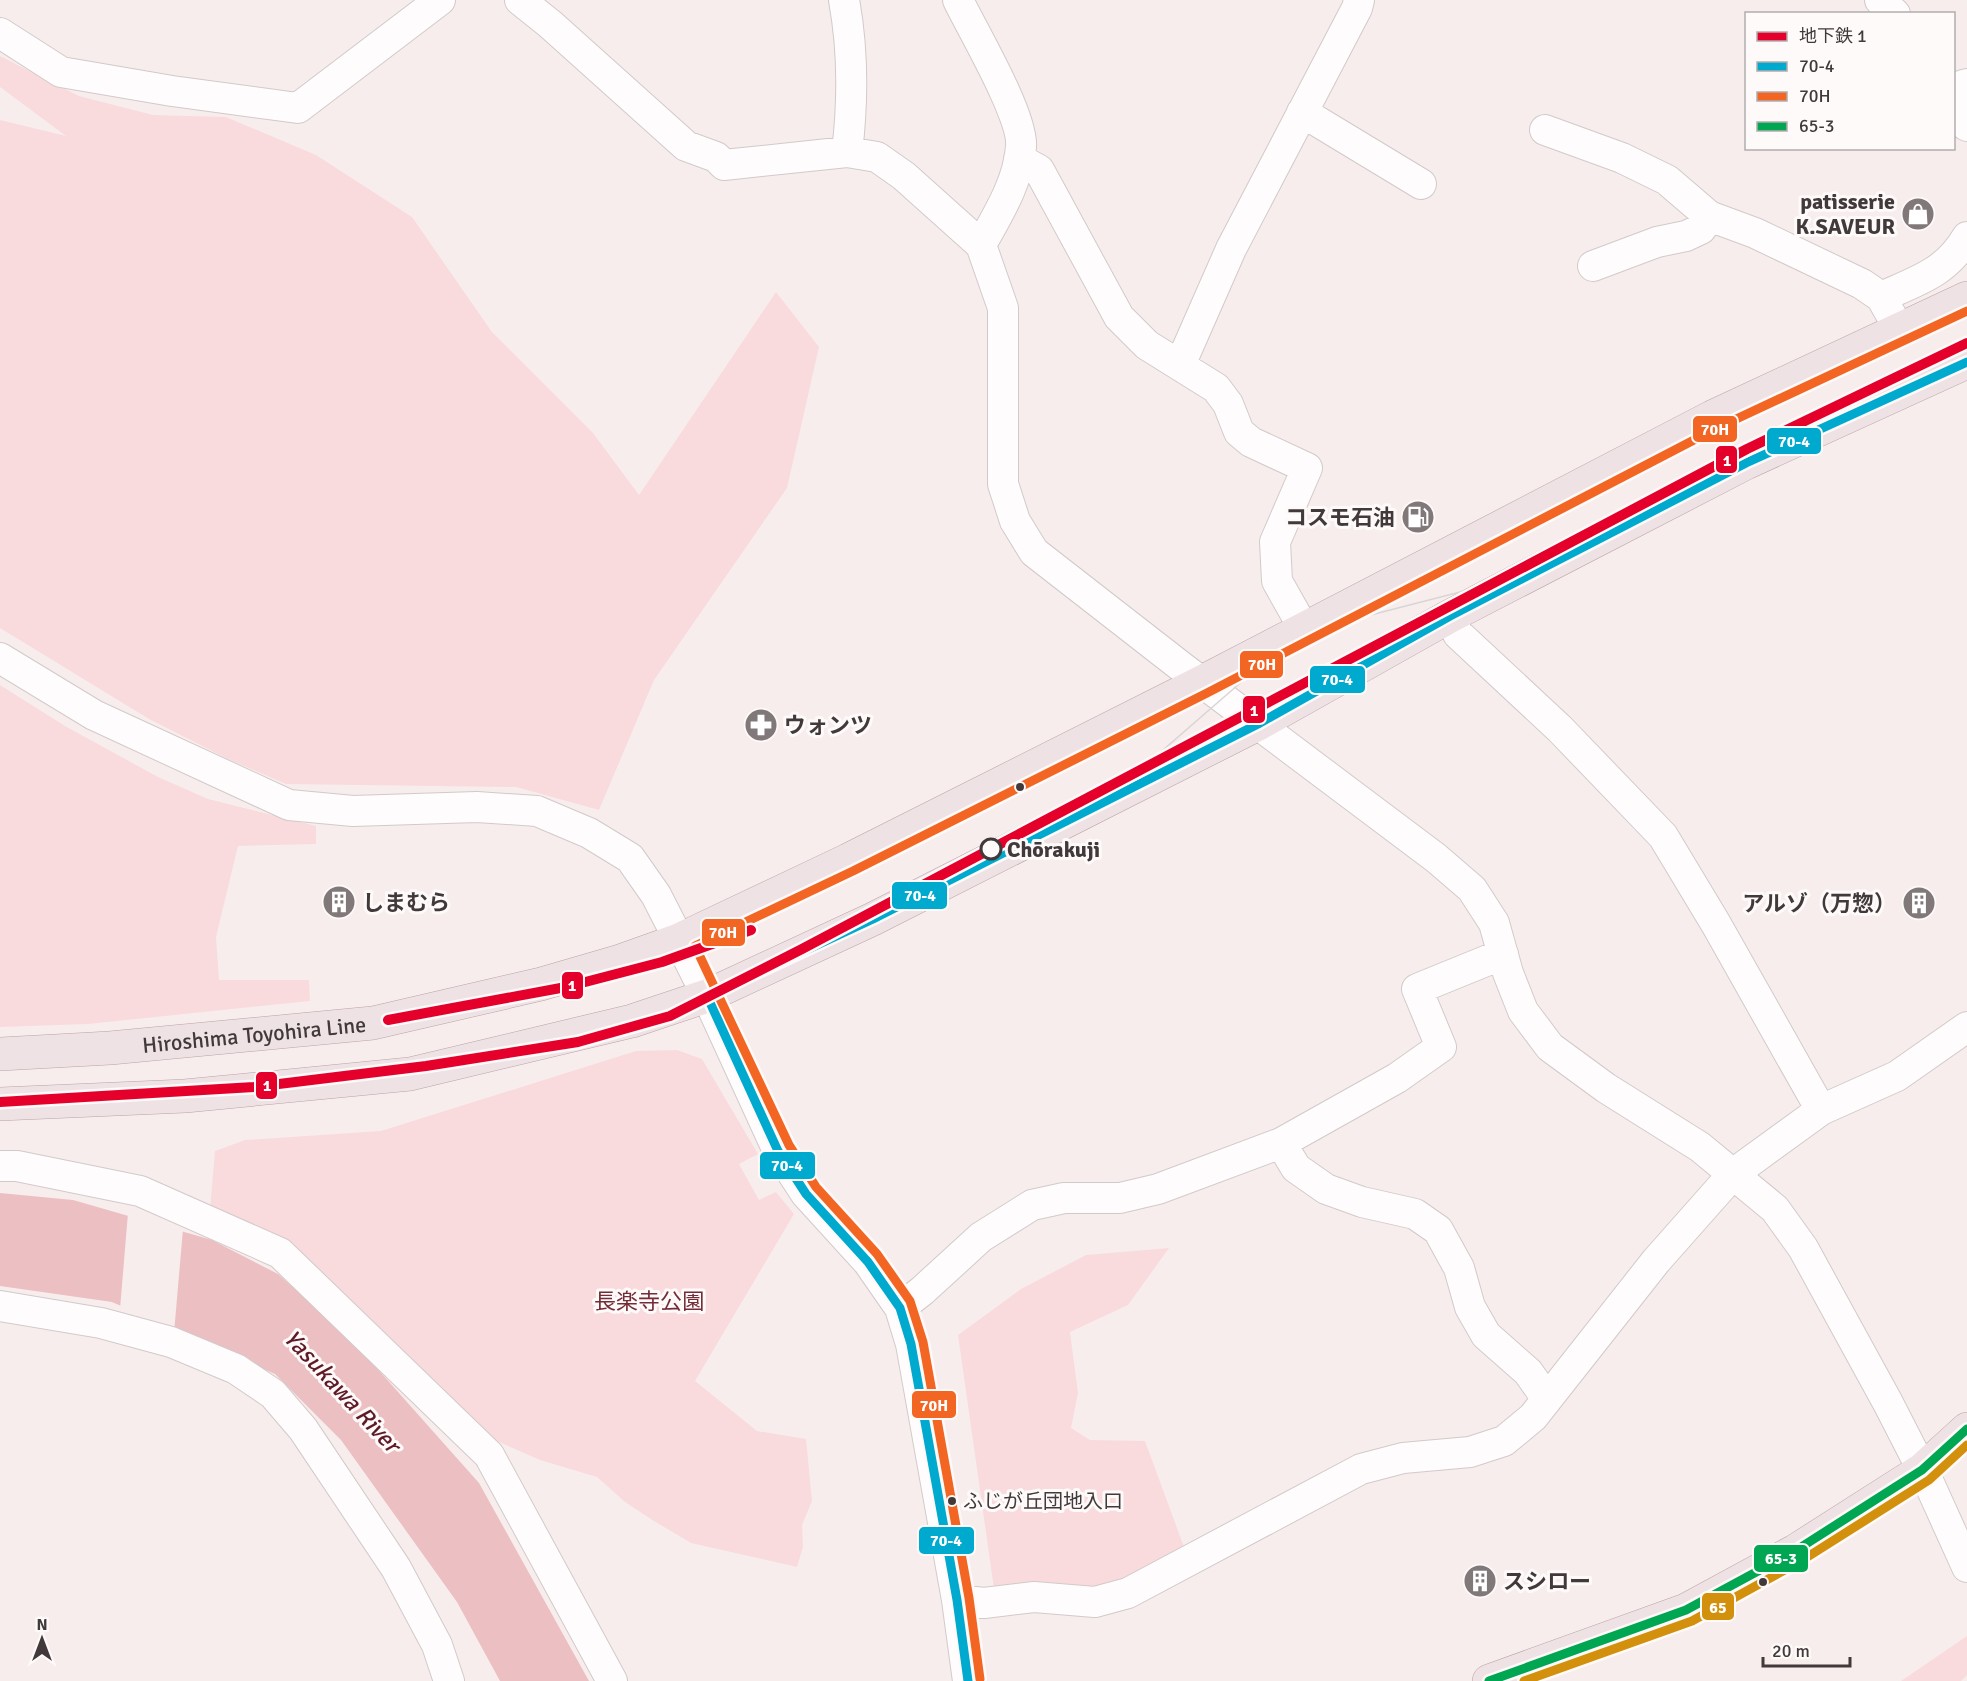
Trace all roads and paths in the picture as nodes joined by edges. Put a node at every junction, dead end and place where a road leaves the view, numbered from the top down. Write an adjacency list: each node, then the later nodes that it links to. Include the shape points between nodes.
1 (440, 0): 8 (street, via 298,108 61,72)
2 (520, 0): 13 (street, via 686,146 716,157 724,165)
3 (844, 0): 13 (street, via 850,33)
4 (958, 0): 14 (street, via 1016,116 1022,146)
5 (1359, 0): 10 (street)
6 (1880, 0): 7 (street)
7 (1893, 12)
8 (0, 33)
9 (1961, 81): 11 (street)
10 (1302, 112): 15 (street); 24 (street, via 1231,249)
11 (1967, 126)
12 (1545, 130): 16 (street, via 1622,158 1666,180)
13 (847, 152): 18 (street, via 877,157)
14 (1019, 159): 18 (street, via 1014,183); 24 (street, via 1039,170 1119,317 1147,345)
15 (1422, 184)
16 (1709, 216): 19 (street, via 1701,229 1686,236 1657,242); 20 (street, via 1755,233)
17 (1967, 237): 20 (street, via 1957,254 1929,276)
18 (981, 245): 28 (street, via 1003,308 1004,484 1015,521 1034,552)
19 (1593, 266)
20 (1881, 297): 22 (street)
21 (1967, 298): 22 (main road, Hiroshima Toyohira Line)
22 (1899, 329): 26 (main road, Hiroshima Toyohira Line, via 1712,417)
23 (1967, 362): 25 (main road, via 1746,463)
24 (1180, 365): 26 (street, via 1216,388 1228,404 1239,432 1251,442 1307,468 1275,542 1277,580)
25 (1450, 616): 29 (main road); 36 (street, via 1458,634 1560,729 1663,836)
26 (1304, 629): 28 (main road, Hiroshima Toyohira Line)
27 (0, 658): 30 (street, via 94,715 289,805 353,811 477,807 537,811 589,833 630,858 656,895)
28 (1203, 682): 29 (street); 30 (main road, Hiroshima Toyohira Line)
29 (1258, 724): 31 (street, via 1472,889 1494,923); 32 (main road, via 873,919)
30 (679, 940): 32 (street); 34 (main road, Hiroshima Toyohira Line, via 541,984 373,1023 110,1048)
31 (1503, 954): 37 (street, via 1417,989 1441,1047 1397,1078); 39 (street, via 1523,1011 1550,1047 1606,1088 1700,1147)
32 (707, 996): 35 (main road, via 632,1021 410,1074 186,1096); 41 (street, via 778,1150 806,1194 868,1262)
33 (1967, 1027): 36 (street, via 1897,1076)
34 (0, 1054)
35 (0, 1104)
36 (1821, 1110): 39 (street)
37 (1281, 1143): 41 (street, via 1158,1189 1120,1198 1064,1198 1032,1205 981,1237); 42 (street, via 1296,1168 1326,1189 1416,1214 1438,1230 1459,1268 1470,1307 1486,1335 1528,1372)
38 (0, 1166): 48 (street, via 140,1191 280,1253 489,1455)
39 (1733, 1174): 42 (street, via 1656,1261); 44 (street, via 1775,1209 1803,1248)
40 (0, 1306): 47 (street, via 101,1323 171,1342 236,1369 273,1394 303,1429 396,1568 437,1645)
41 (900, 1308): 46 (street, via 911,1344)
42 (1547, 1399): 46 (street, via 1533,1417 1504,1441 1470,1452 1403,1458 1361,1469 1128,1593 1095,1602 1034,1597 984,1603)
43 (1967, 1429): 44 (main road)
44 (1922, 1470): 45 (street); 50 (main road, via 1796,1551 1686,1610)
45 (1967, 1567)
46 (957, 1600): 49 (street)
47 (449, 1681)
48 (612, 1681)
49 (968, 1681)
50 (1489, 1681)

